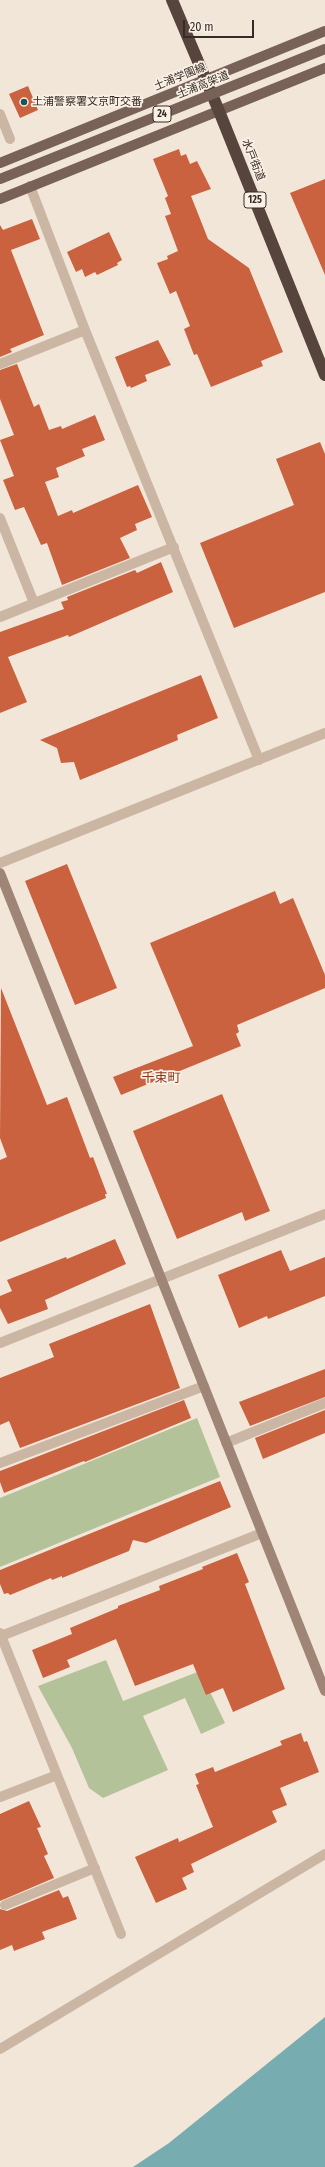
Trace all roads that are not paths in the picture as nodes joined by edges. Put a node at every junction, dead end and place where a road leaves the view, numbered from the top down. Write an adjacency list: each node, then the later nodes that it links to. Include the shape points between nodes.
1 (172, 0): 5 (highway, 水戸街道 / 125)
2 (325, 31): 5 (main road, 土浦学園線 / 24)
3 (325, 49): 10 (main road, 土浦高架道 / 24, bridge)
4 (325, 68): 6 (main road, 24)
5 (206, 80): 6 (highway, 水戸街道 / 125); 9 (main road, 土浦学園線 / 24)
6 (219, 111): 11 (main road, 24); 15 (highway, 水戸街道 / 125)
7 (0, 114): 8 (street)
8 (10, 139)
9 (0, 163)
10 (0, 179)
11 (30, 186): 12 (main road, 24); 13 (street)
12 (0, 199)
13 (85, 330): 14 (street); 17 (street)
14 (0, 364)
15 (325, 375)
16 (0, 518): 18 (street)
17 (174, 547): 18 (street); 21 (street)
18 (34, 603): 19 (street)
19 (0, 617)
20 (325, 733): 21 (street)
21 (259, 760): 22 (street)
22 (0, 863)
23 (0, 873): 25 (street)
24 (325, 1214): 25 (street)
25 (161, 1278): 26 (street); 27 (street)
26 (0, 1344)
27 (204, 1386): 29 (street); 30 (street)
28 (325, 1403): 29 (street)
29 (226, 1443): 31 (street)
30 (0, 1463)
31 (262, 1533): 32 (street); 33 (street)
32 (1, 1635): 34 (street)
33 (325, 1691)
34 (57, 1775): 35 (street); 37 (street)
35 (0, 1797)
36 (325, 1854): 40 (street)
37 (95, 1868): 38 (street); 39 (street)
38 (5, 1905)
39 (121, 1934)
40 (0, 2049)

